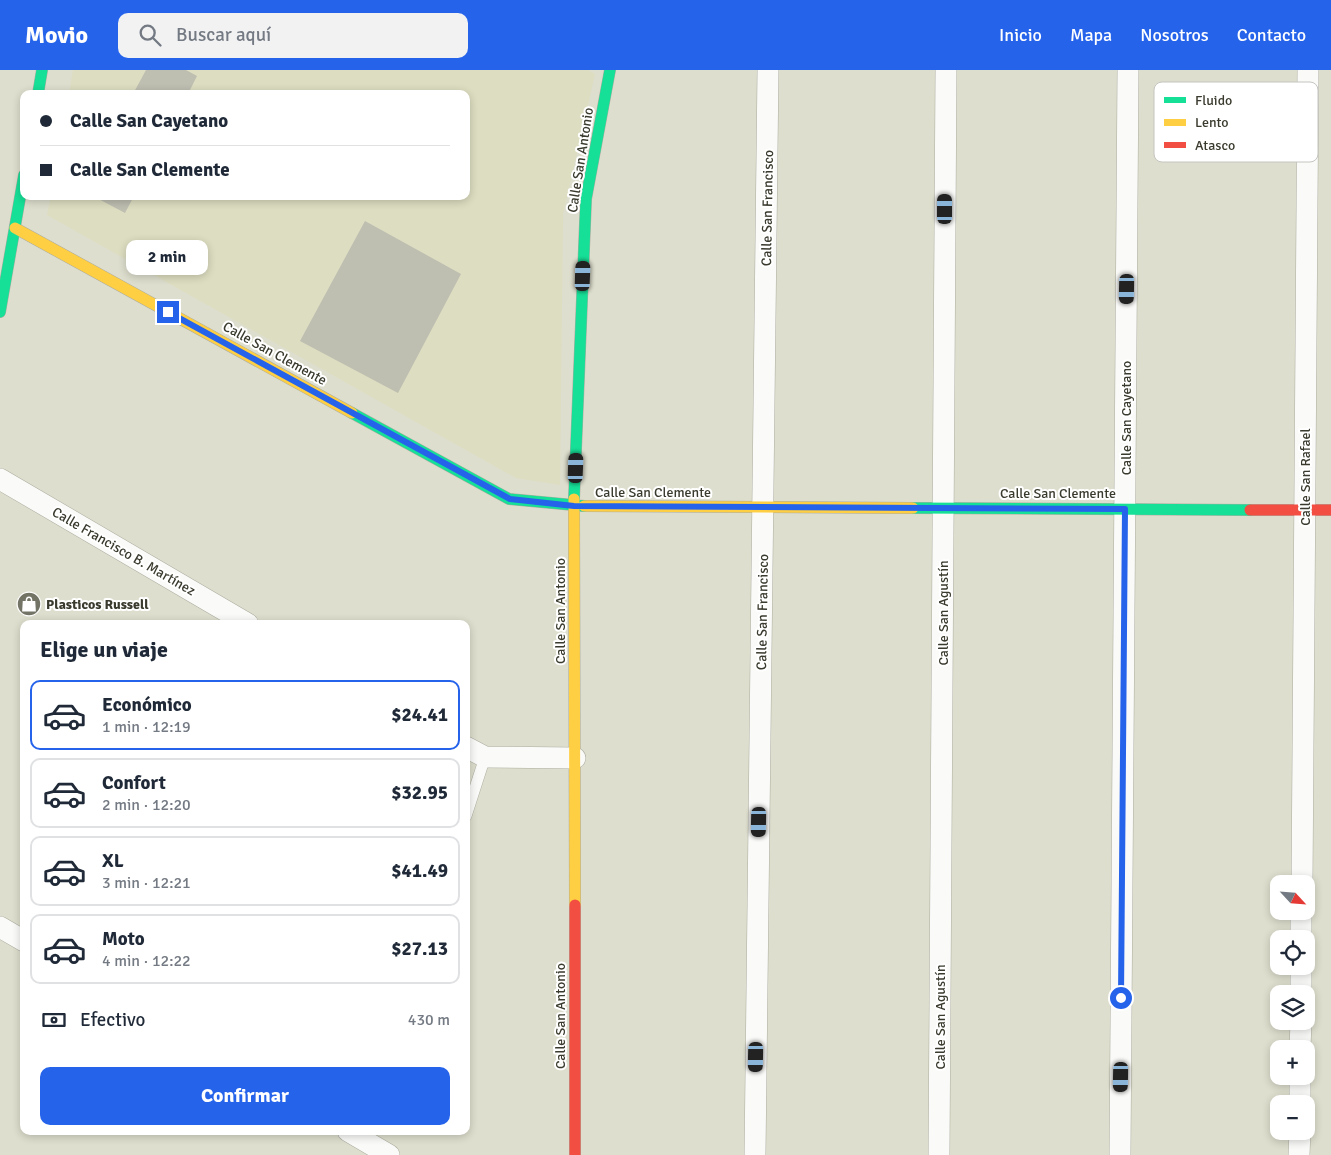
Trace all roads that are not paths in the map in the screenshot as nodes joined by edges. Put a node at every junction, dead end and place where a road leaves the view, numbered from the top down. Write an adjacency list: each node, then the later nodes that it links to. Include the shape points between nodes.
1 (42, 70): 6 (street)
2 (610, 70): 12 (street, Calle San Antonio, via 586,199)
3 (768, 70): 13 (street, Calle San Francisco)
4 (946, 70): 14 (street, Calle San Agustín)
5 (1128, 70): 15 (street, Calle San Cayetano)
6 (39, 90)
7 (1307, 162): 16 (street, Calle San Rafael)
8 (20, 199): 9 (street)
9 (15, 228): 10 (street); 12 (street, Calle San Clemente, via 510,499)
10 (0, 312)
11 (0, 479): 18 (street, Calle Francisco B. Martínez)
12 (574, 506): 13 (street, Calle San Clemente); 21 (street, Calle San Antonio)
13 (763, 508): 14 (street, Calle San Clemente); 30 (street, Calle San Francisco)
14 (944, 508): 15 (street, Calle San Clemente); 31 (street, Calle San Agustín)
15 (1125, 509): 16 (street, Calle San Clemente); 32 (street, Calle San Cayetano)
16 (1305, 510): 17 (street, Calle San Clemente); 23 (street, Calle San Rafael)
17 (1331, 510)
18 (241, 620)
19 (470, 749): 20 (street)
20 (485, 757): 21 (street); 22 (lane)
21 (576, 758): 29 (street, Calle San Antonio)
22 (470, 804)
23 (1302, 875)
24 (0, 927): 25 (street)
25 (20, 939)
26 (355, 1135): 28 (street)
27 (1300, 1140): 33 (street)
28 (389, 1155)
29 (575, 1155)
30 (755, 1155)
31 (939, 1155)
32 (1120, 1155)
33 (1299, 1155)

